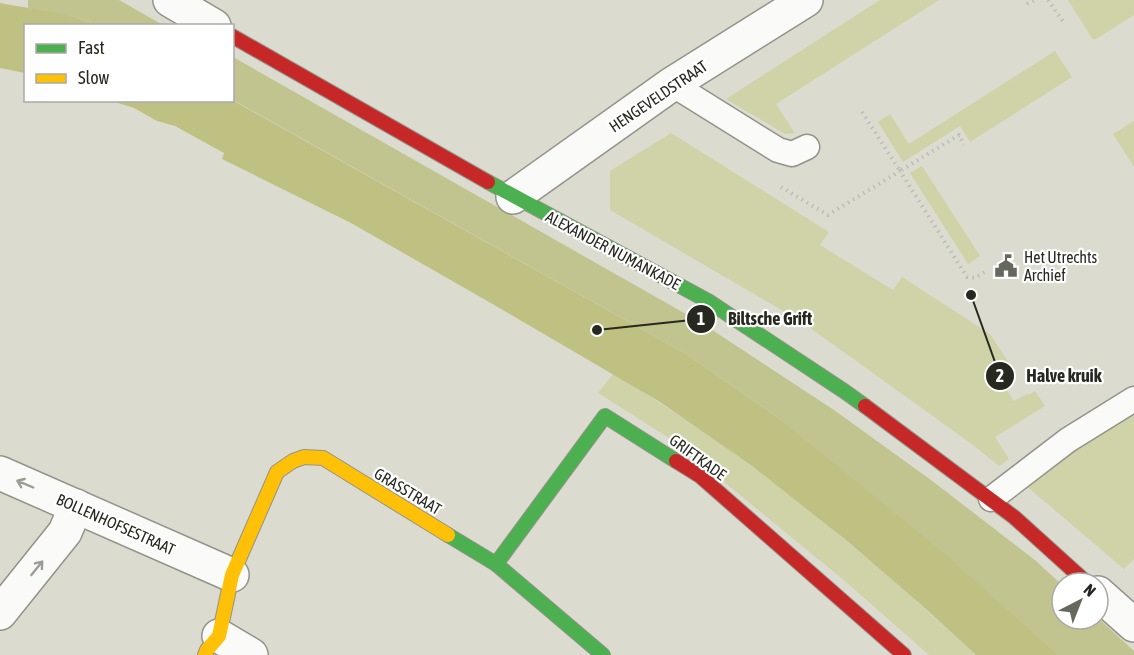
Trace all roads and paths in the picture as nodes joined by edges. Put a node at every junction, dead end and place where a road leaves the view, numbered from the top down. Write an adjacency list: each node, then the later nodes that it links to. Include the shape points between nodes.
1 (170, 0): 7 (street)
2 (1035, 0): 4 (path)
3 (1048, 0): 6 (path)
4 (1027, 4)
5 (787, 5): 9 (street, HENGEVELDSTRAAT)
6 (1064, 23)
7 (211, 24)
8 (234, 37): 15 (street, ALEXANDER NUMANKADE)
9 (672, 84): 12 (lane, via 778,150 792,154); 15 (street, HENGEVELDSTRAAT)
10 (862, 112): 13 (path)
11 (964, 145): 13 (path, via 959,135)
12 (807, 147)
13 (900, 171): 14 (path, via 828,215); 16 (path, via 967,277 975,278)
14 (777, 185)
15 (513, 197): 19 (street, ALEXANDER NUMANKADE, via 708,301 844,391)
16 (988, 270)
17 (1134, 399): 19 (lane, via 1068,440)
18 (0, 473): 20 (street, BOLLENHOFSESTRAAT, one-way to 18)
19 (991, 499): 22 (street, ALEXANDER NUMANKADE)
20 (76, 506): 23 (street, BOLLENHOFSESTRAAT); 25 (street, one-way to 20, via 65,532)
21 (496, 564): 23 (street, GRASSTRAAT, via 323,458 313,456 277,472); 29 (street, GRASSTRAAT); 30 (street, GRIFTKADE, via 605,416 700,476)
22 (1074, 571)
23 (232, 575): 27 (street)
24 (1110, 604): 26 (street)
25 (0, 613)
26 (1134, 625)
27 (212, 645): 28 (street)
28 (251, 655)
29 (603, 655)
30 (904, 655)

